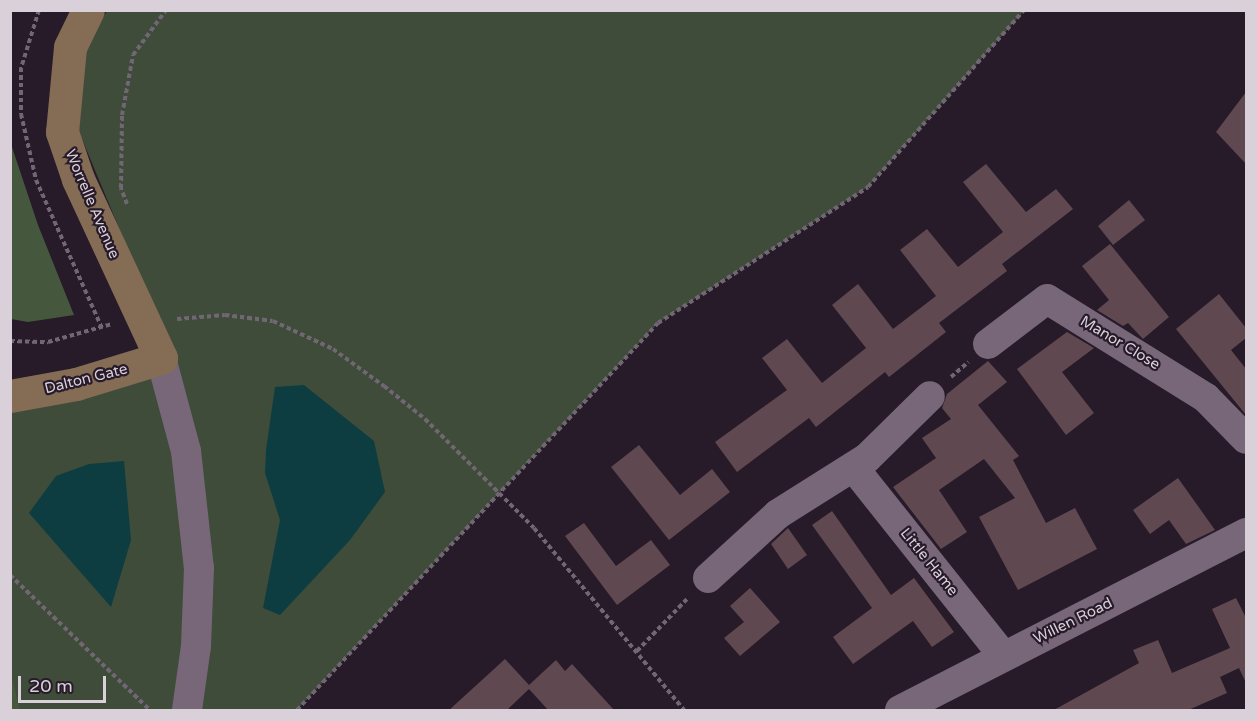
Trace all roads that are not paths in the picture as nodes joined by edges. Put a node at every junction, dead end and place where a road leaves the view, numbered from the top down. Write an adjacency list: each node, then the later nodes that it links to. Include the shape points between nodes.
1 (88, 10): 3 (street, Worrelle Avenue, via 70,47 62,132 78,179 156,317)
2 (988, 344): 6 (street, Manor Close, via 1047,299 1206,398)
3 (161, 358): 4 (street, Dalton Gate); 11 (street, via 186,451 198,556 196,646)
4 (16, 392)
5 (930, 396): 7 (street)
6 (1246, 439)
7 (854, 468): 9 (street, via 778,514); 10 (street, Little Hame)
8 (1246, 532): 10 (street, Willen Road)
9 (708, 578)
10 (1003, 655): 12 (street, Willen Road)
11 (187, 711)
12 (900, 711)

